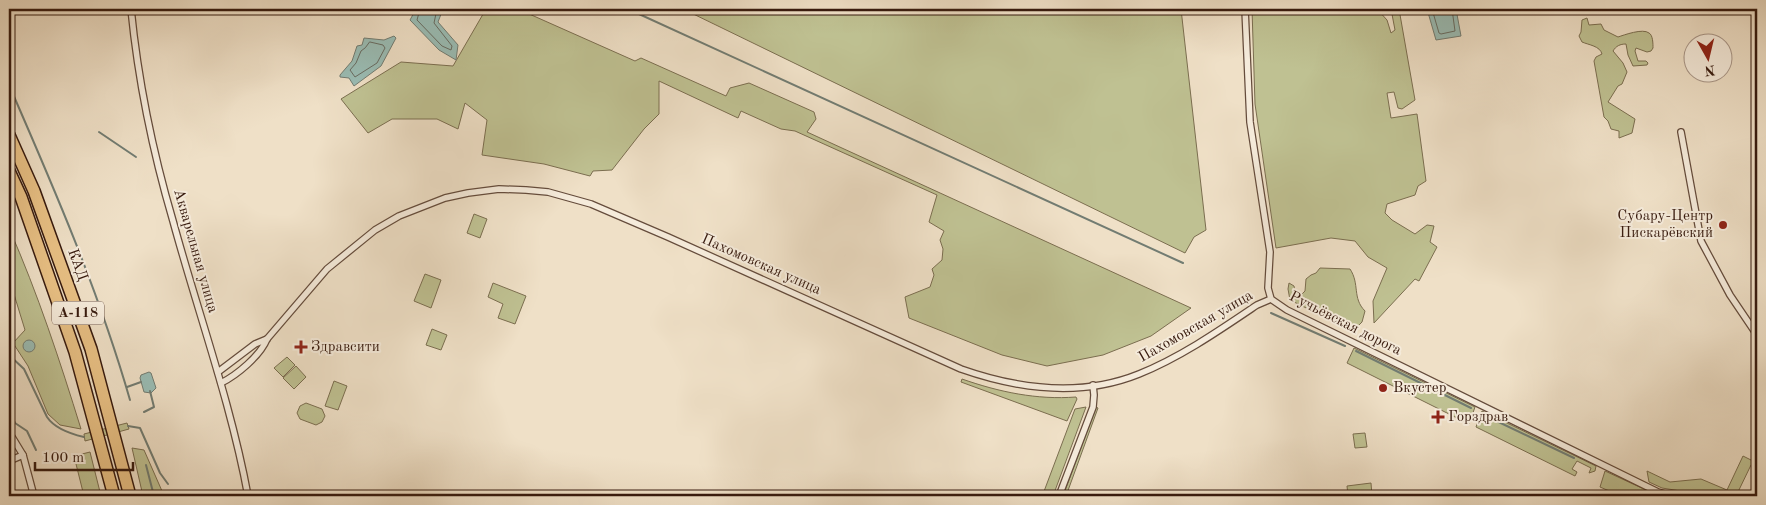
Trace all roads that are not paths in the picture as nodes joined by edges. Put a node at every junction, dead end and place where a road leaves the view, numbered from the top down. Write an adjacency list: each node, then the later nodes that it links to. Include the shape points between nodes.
1 (131, 9): 9 (street, Акварельная улица, via 156,158)
2 (1245, 9): 6 (street, Ручьёвская дорога, via 1250,122 1270,252 1268,288)
3 (1680, 132): 7 (street, via 1701,242)
4 (9, 135): 17 (highway, КАД / А-118, via 34,191 91,348)
5 (9, 171): 16 (highway, КАД / А-118, via 75,352)
6 (1271, 298): 11 (street, Пахомовская улица, via 1157,366); 20 (street, Ручьёвская дорога, via 1287,310)
7 (1757, 335)
8 (267, 339): 9 (street, Пахомовская улица, via 255,344); 10 (street, Пахомовская улица, via 261,351); 11 (street, Пахомовская улица, via 327,269 399,216 445,198 468,193 526,190 548,192 591,204 961,369 1032,387)
9 (218, 372): 10 (street, Акварельная улица)
10 (221, 383): 18 (street, Акварельная улица)
11 (1093, 385): 19 (street, via 1092,407)
12 (9, 432): 13 (street)
13 (23, 455): 14 (street); 15 (street)
14 (9, 461)
15 (34, 496)
16 (114, 496)
17 (130, 496)
18 (248, 496)
19 (1059, 496)
20 (1672, 496)

